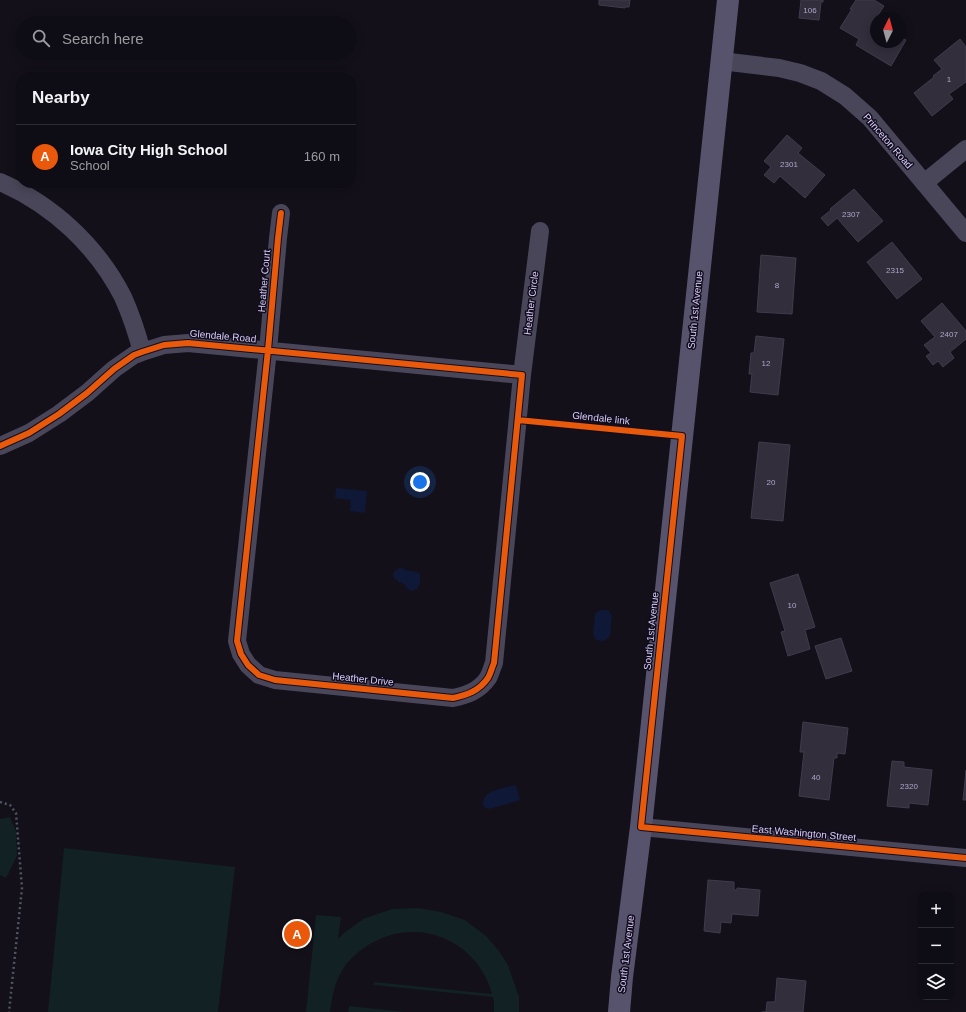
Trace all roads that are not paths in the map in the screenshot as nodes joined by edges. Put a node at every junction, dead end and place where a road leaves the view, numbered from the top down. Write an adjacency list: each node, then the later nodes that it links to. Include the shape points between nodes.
1 (728, 0): 2 (main road, South 1st Avenue)
2 (721, 61): 5 (street, Princeton Road, via 779,68 821,81 845,96 870,118); 13 (main road, South 1st Avenue)
3 (966, 149): 5 (street)
4 (0, 182): 10 (street, via 35,200 86,242 106,268 123,297)
5 (924, 183): 8 (street, Princeton Road)
6 (281, 213): 9 (street, Heather Court)
7 (540, 231): 11 (street, Heather Circle)
8 (966, 233)
9 (268, 350): 10 (street, Glendale Road, via 188,343 164,345); 11 (street, Glendale Road); 11 (street, Heather Drive, via 237,641 241,654 259,675 275,680 437,697 465,696 478,689 488,677 494,663)
10 (142, 352): 12 (street, Glendale Road, via 114,368 87,394 59,414 29,433)
11 (522, 375)
12 (0, 446)
13 (641, 827): 14 (street, East Washington Street); 15 (main road, South 1st Avenue)
14 (966, 858)
15 (619, 1012)

